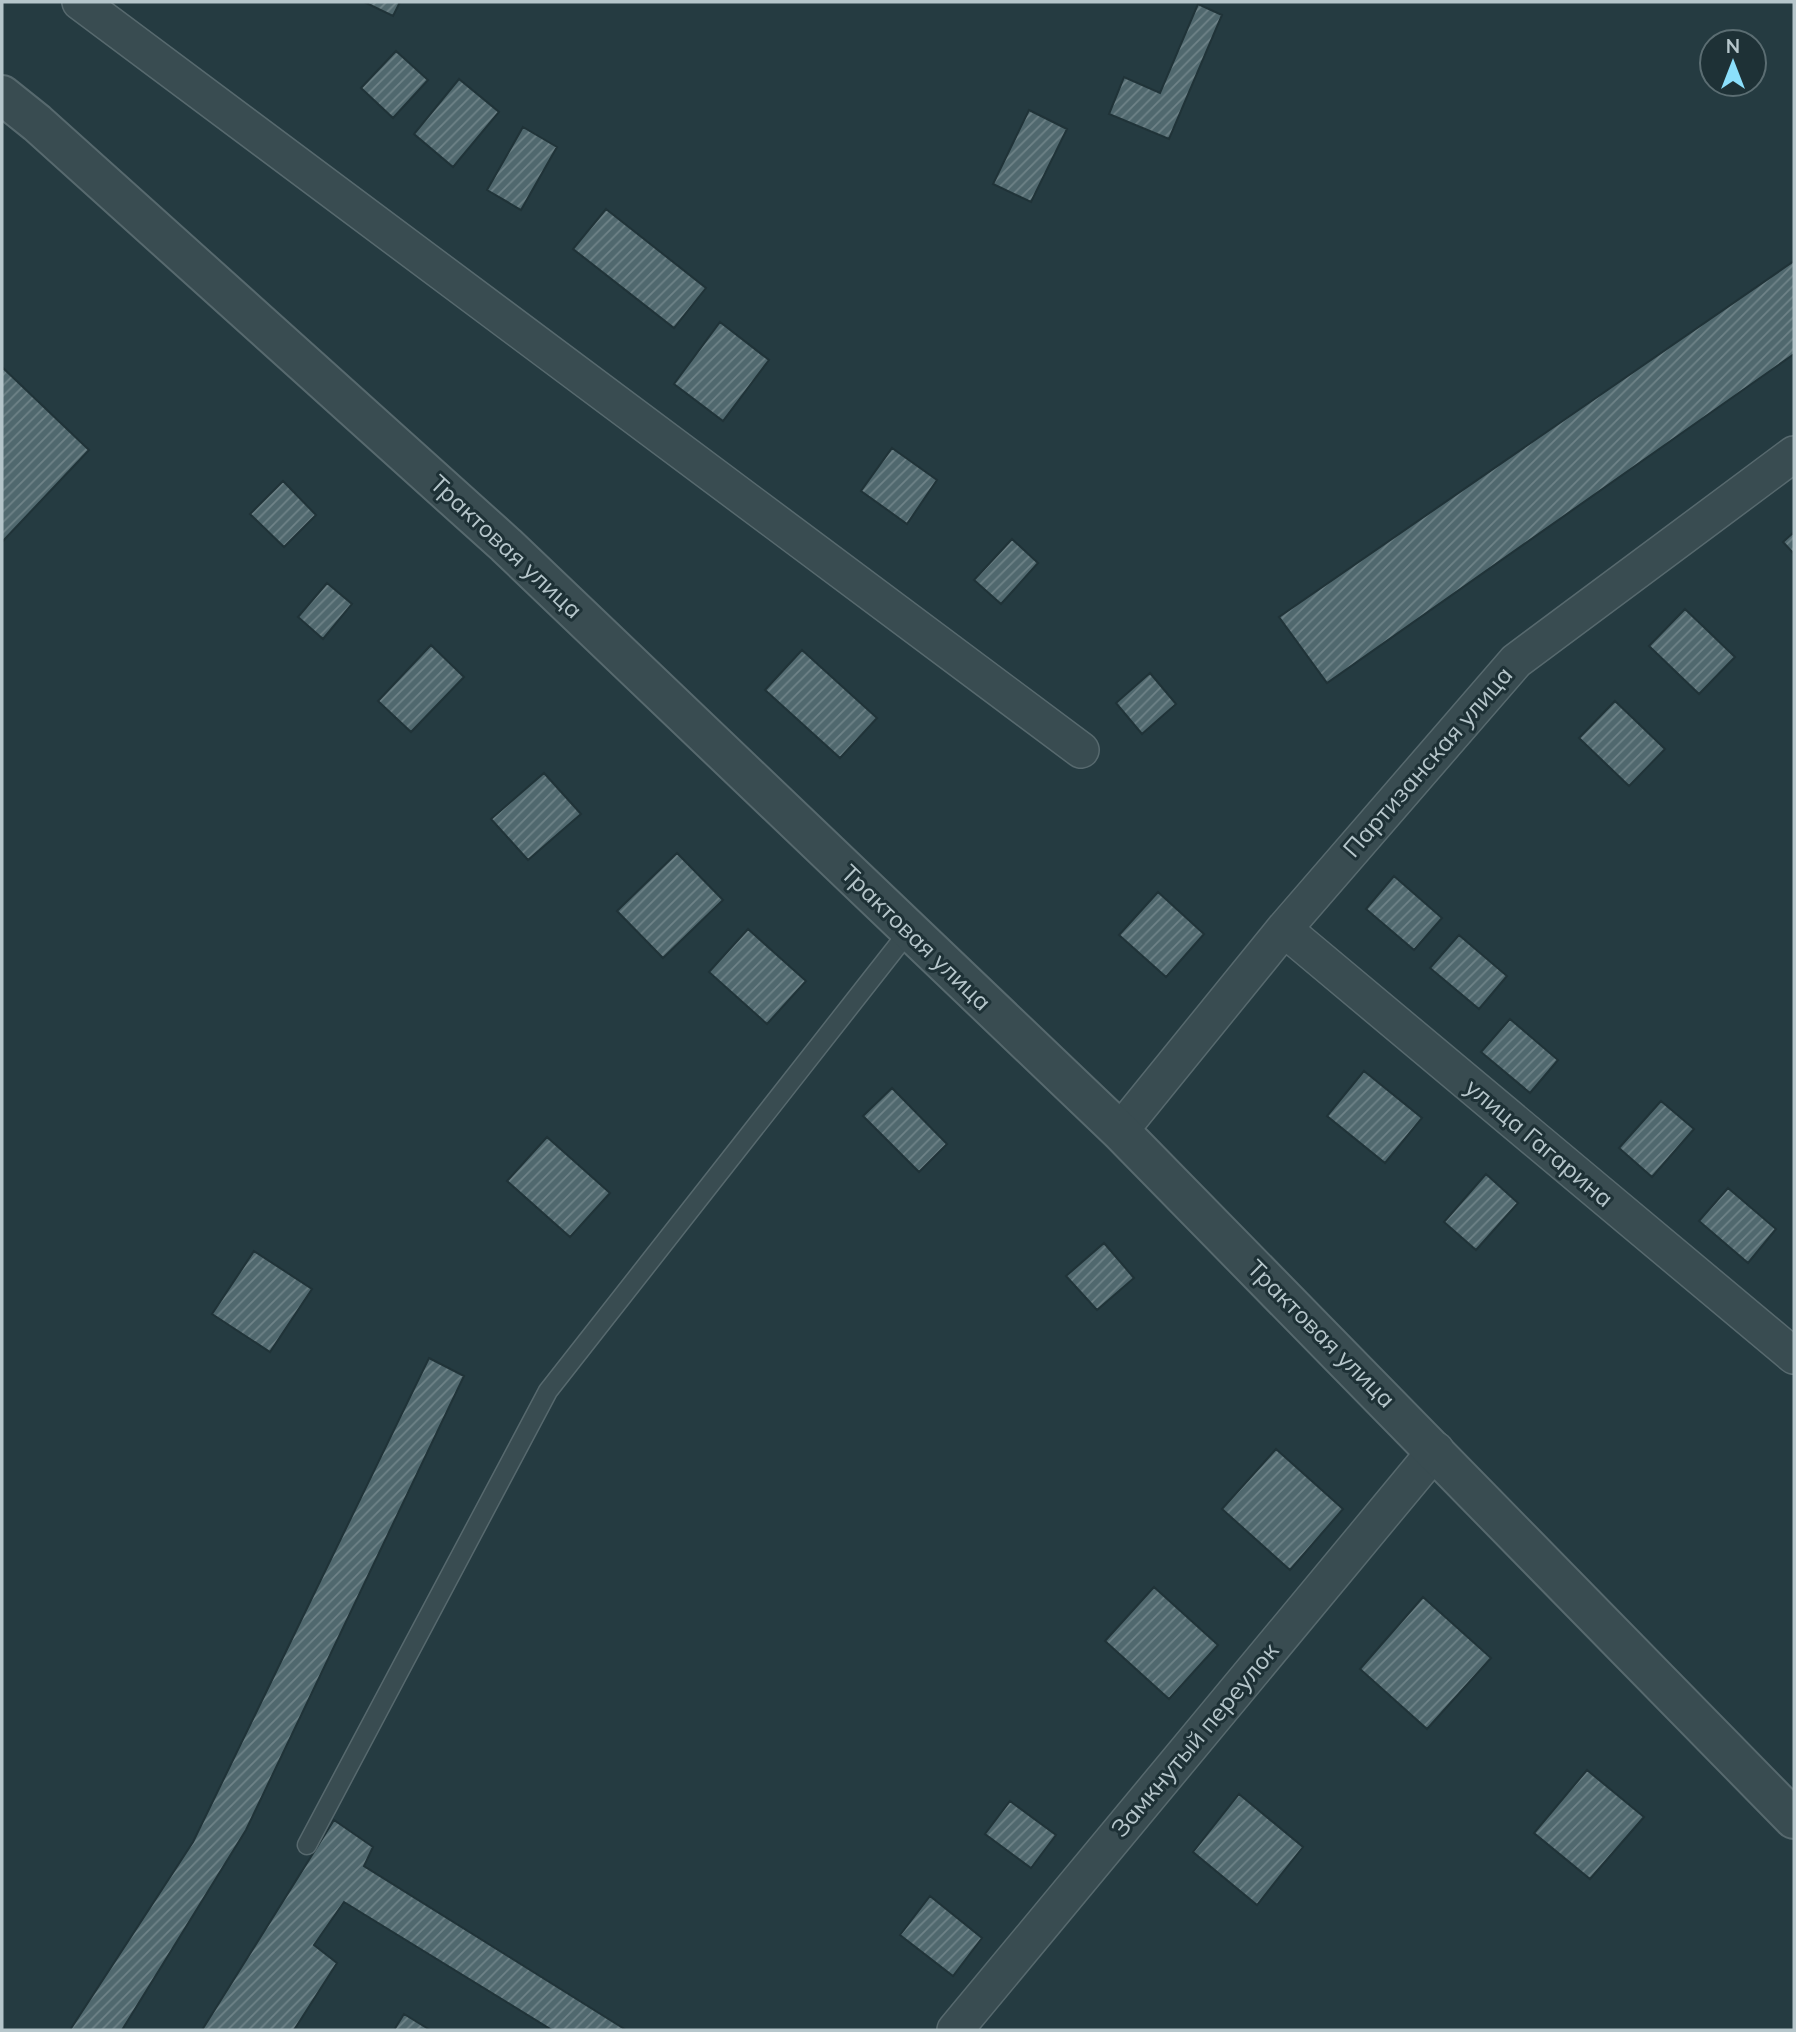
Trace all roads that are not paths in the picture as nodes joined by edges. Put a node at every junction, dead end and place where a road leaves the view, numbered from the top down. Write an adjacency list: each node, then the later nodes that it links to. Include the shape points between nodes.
1 (80, 2): 4 (street)
2 (2, 94): 6 (street, Трактовая улица, via 506,545)
3 (1794, 454): 5 (street, Партизанская улица, via 1516,661)
4 (1081, 750)
5 (1284, 929): 7 (street, Партизанская улица); 8 (street, улица Гагарина)
6 (909, 931): 7 (street, Трактовая улица); 11 (lane, via 548,1391)
7 (1120, 1131): 9 (street, Трактовая улица)
8 (1794, 1356)
9 (1436, 1450): 10 (street, Трактовая улица); 12 (street, Замкнутый переулок)
10 (1794, 1819)
11 (307, 1844)
12 (955, 2030)

